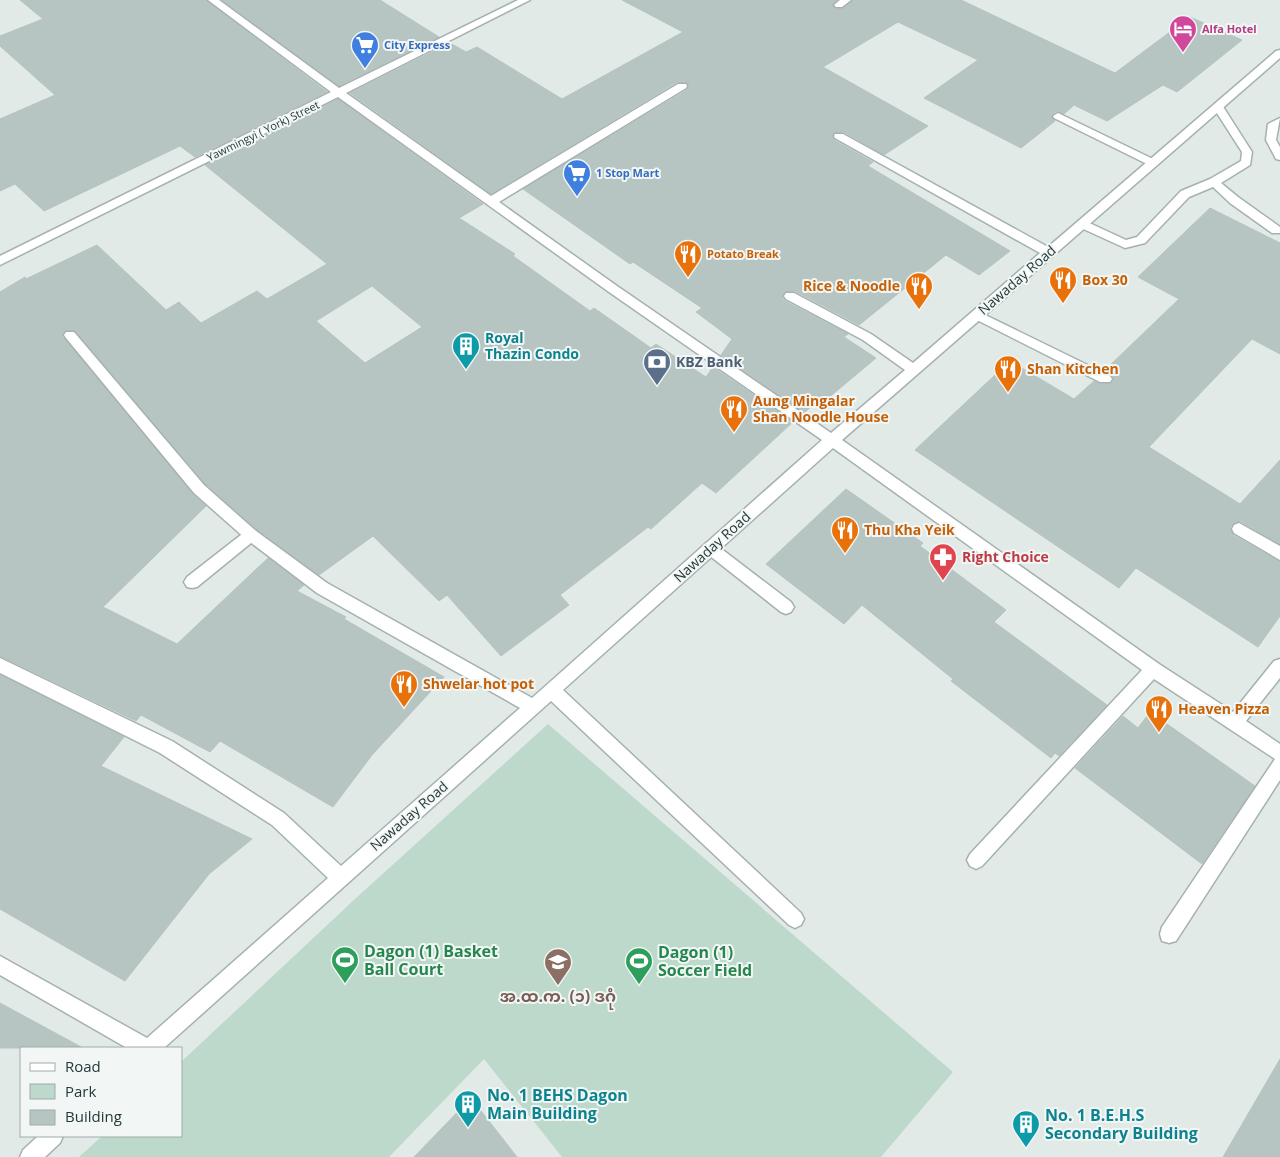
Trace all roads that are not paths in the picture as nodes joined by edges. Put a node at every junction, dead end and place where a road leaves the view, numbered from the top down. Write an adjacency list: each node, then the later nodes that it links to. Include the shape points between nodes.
1 (213, 0): 5 (street)
2 (525, 0): 5 (street, Yawmingyi ( York) Street)
3 (1280, 53): 6 (street, Nawaday Road)
4 (682, 86): 13 (street)
5 (339, 93): 13 (street); 17 (street, Yawmingyi ( York) Street)
6 (1218, 107): 11 (street, Nawaday Road); 12 (street, via 1247,152 1246,163)
7 (1058, 116): 11 (street)
8 (1280, 121): 10 (street, via 1273,124 1271,140)
9 (839, 136): 16 (street)
10 (1280, 157)
11 (1153, 163): 14 (street, Nawaday Road)
12 (1214, 182): 14 (street, via 1185,194 1141,240 1125,244); 15 (street)
13 (490, 202): 23 (street)
14 (1083, 224): 16 (street, Nawaday Road)
15 (1276, 230)
16 (1049, 253): 19 (street, Nawaday Road)
17 (0, 261)
18 (790, 296): 21 (street, via 867,338)
19 (977, 315): 21 (street, Nawaday Road); 22 (street)
20 (70, 335): 25 (street, via 199,489)
21 (913, 369): 23 (street, Nawaday Road)
22 (1105, 379)
23 (832, 440): 26 (street, Nawaday Road); 32 (street)
24 (1240, 529): 27 (street)
25 (251, 535): 28 (street); 34 (street, via 322,588)
26 (710, 548): 29 (street); 33 (street, Nawaday Road)
27 (1280, 554)
28 (192, 582)
29 (786, 607)
30 (0, 665): 39 (street, via 166,747 278,819)
31 (1280, 666): 35 (street)
32 (1154, 669): 35 (street); 38 (street)
33 (551, 690): 34 (street, Nawaday Road); 40 (street)
34 (533, 707): 39 (street, Nawaday Road)
35 (1235, 722): 36 (street)
36 (1280, 753)
37 (1280, 765): 41 (street)
38 (976, 860)
39 (340, 877): 44 (street, Nawaday Road)
40 (795, 919)
41 (1169, 934)
42 (0, 965): 43 (street)
43 (144, 1047)
44 (151, 1047)
45 (52, 1137): 46 (street)
46 (30, 1157)

